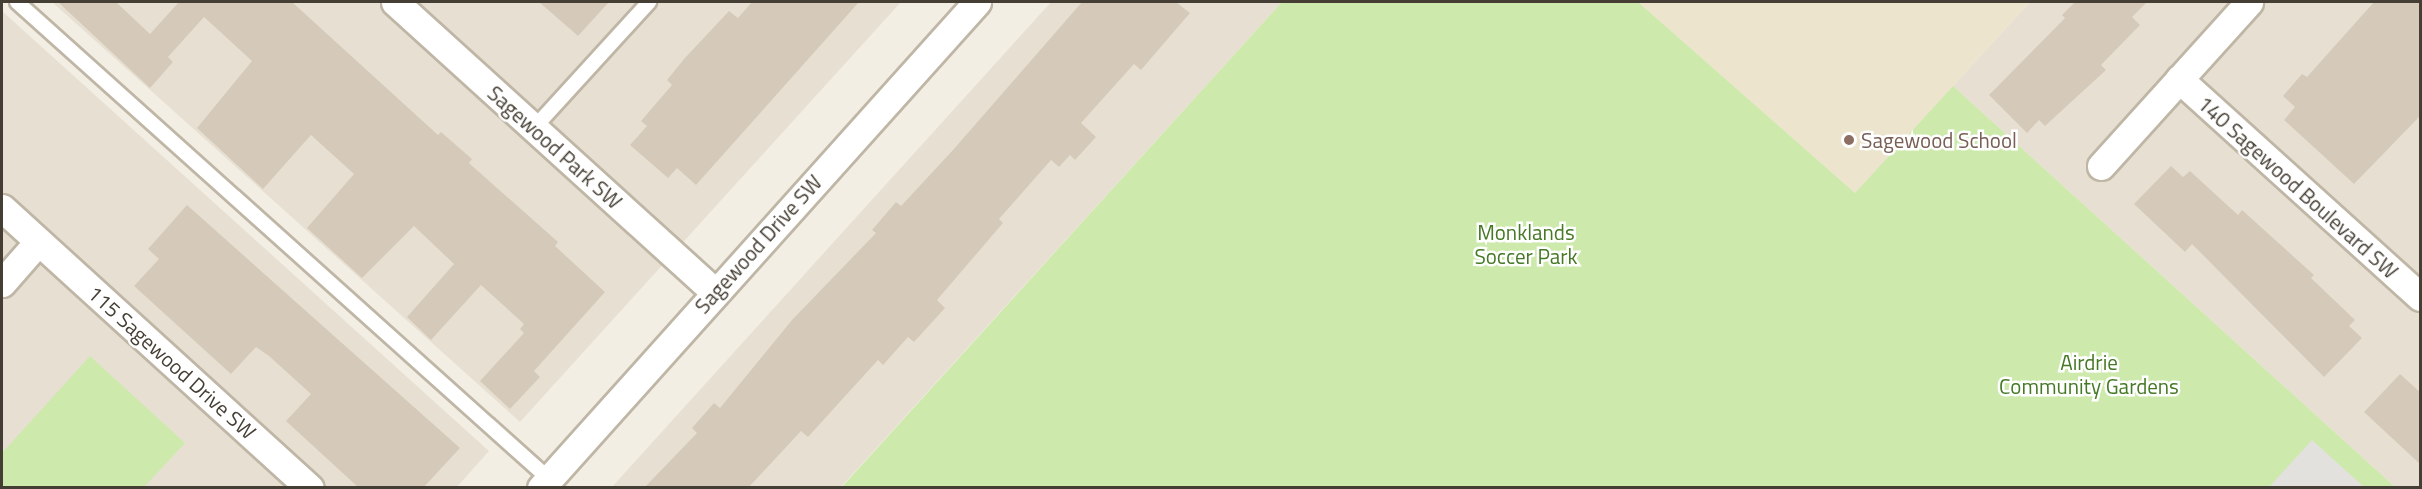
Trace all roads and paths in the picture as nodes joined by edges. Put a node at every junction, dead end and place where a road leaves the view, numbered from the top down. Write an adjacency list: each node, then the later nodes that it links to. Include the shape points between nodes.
1 (17, 2): 14 (lane)
2 (395, 2): 7 (street, Sagewood Park SW)
3 (649, 2): 7 (lane)
4 (977, 2): 12 (street, Sagewood Drive SW)
5 (2249, 2): 6 (street, 140 Sagewood Boulevard SW)
6 (2179, 79): 8 (street, 140 Sagewood Boulevard SW); 13 (street, 140 Sagewood Boulevard SW)
7 (534, 128): 12 (street, Sagewood Park SW)
8 (2101, 166)
9 (2, 208): 10 (street, 115 Sagewood Drive SW)
10 (38, 242): 11 (street); 15 (street, 115 Sagewood Drive SW)
11 (2, 283)
12 (715, 292): 14 (street, Sagewood Drive SW)
13 (2419, 294)
14 (545, 483)
15 (306, 486)

